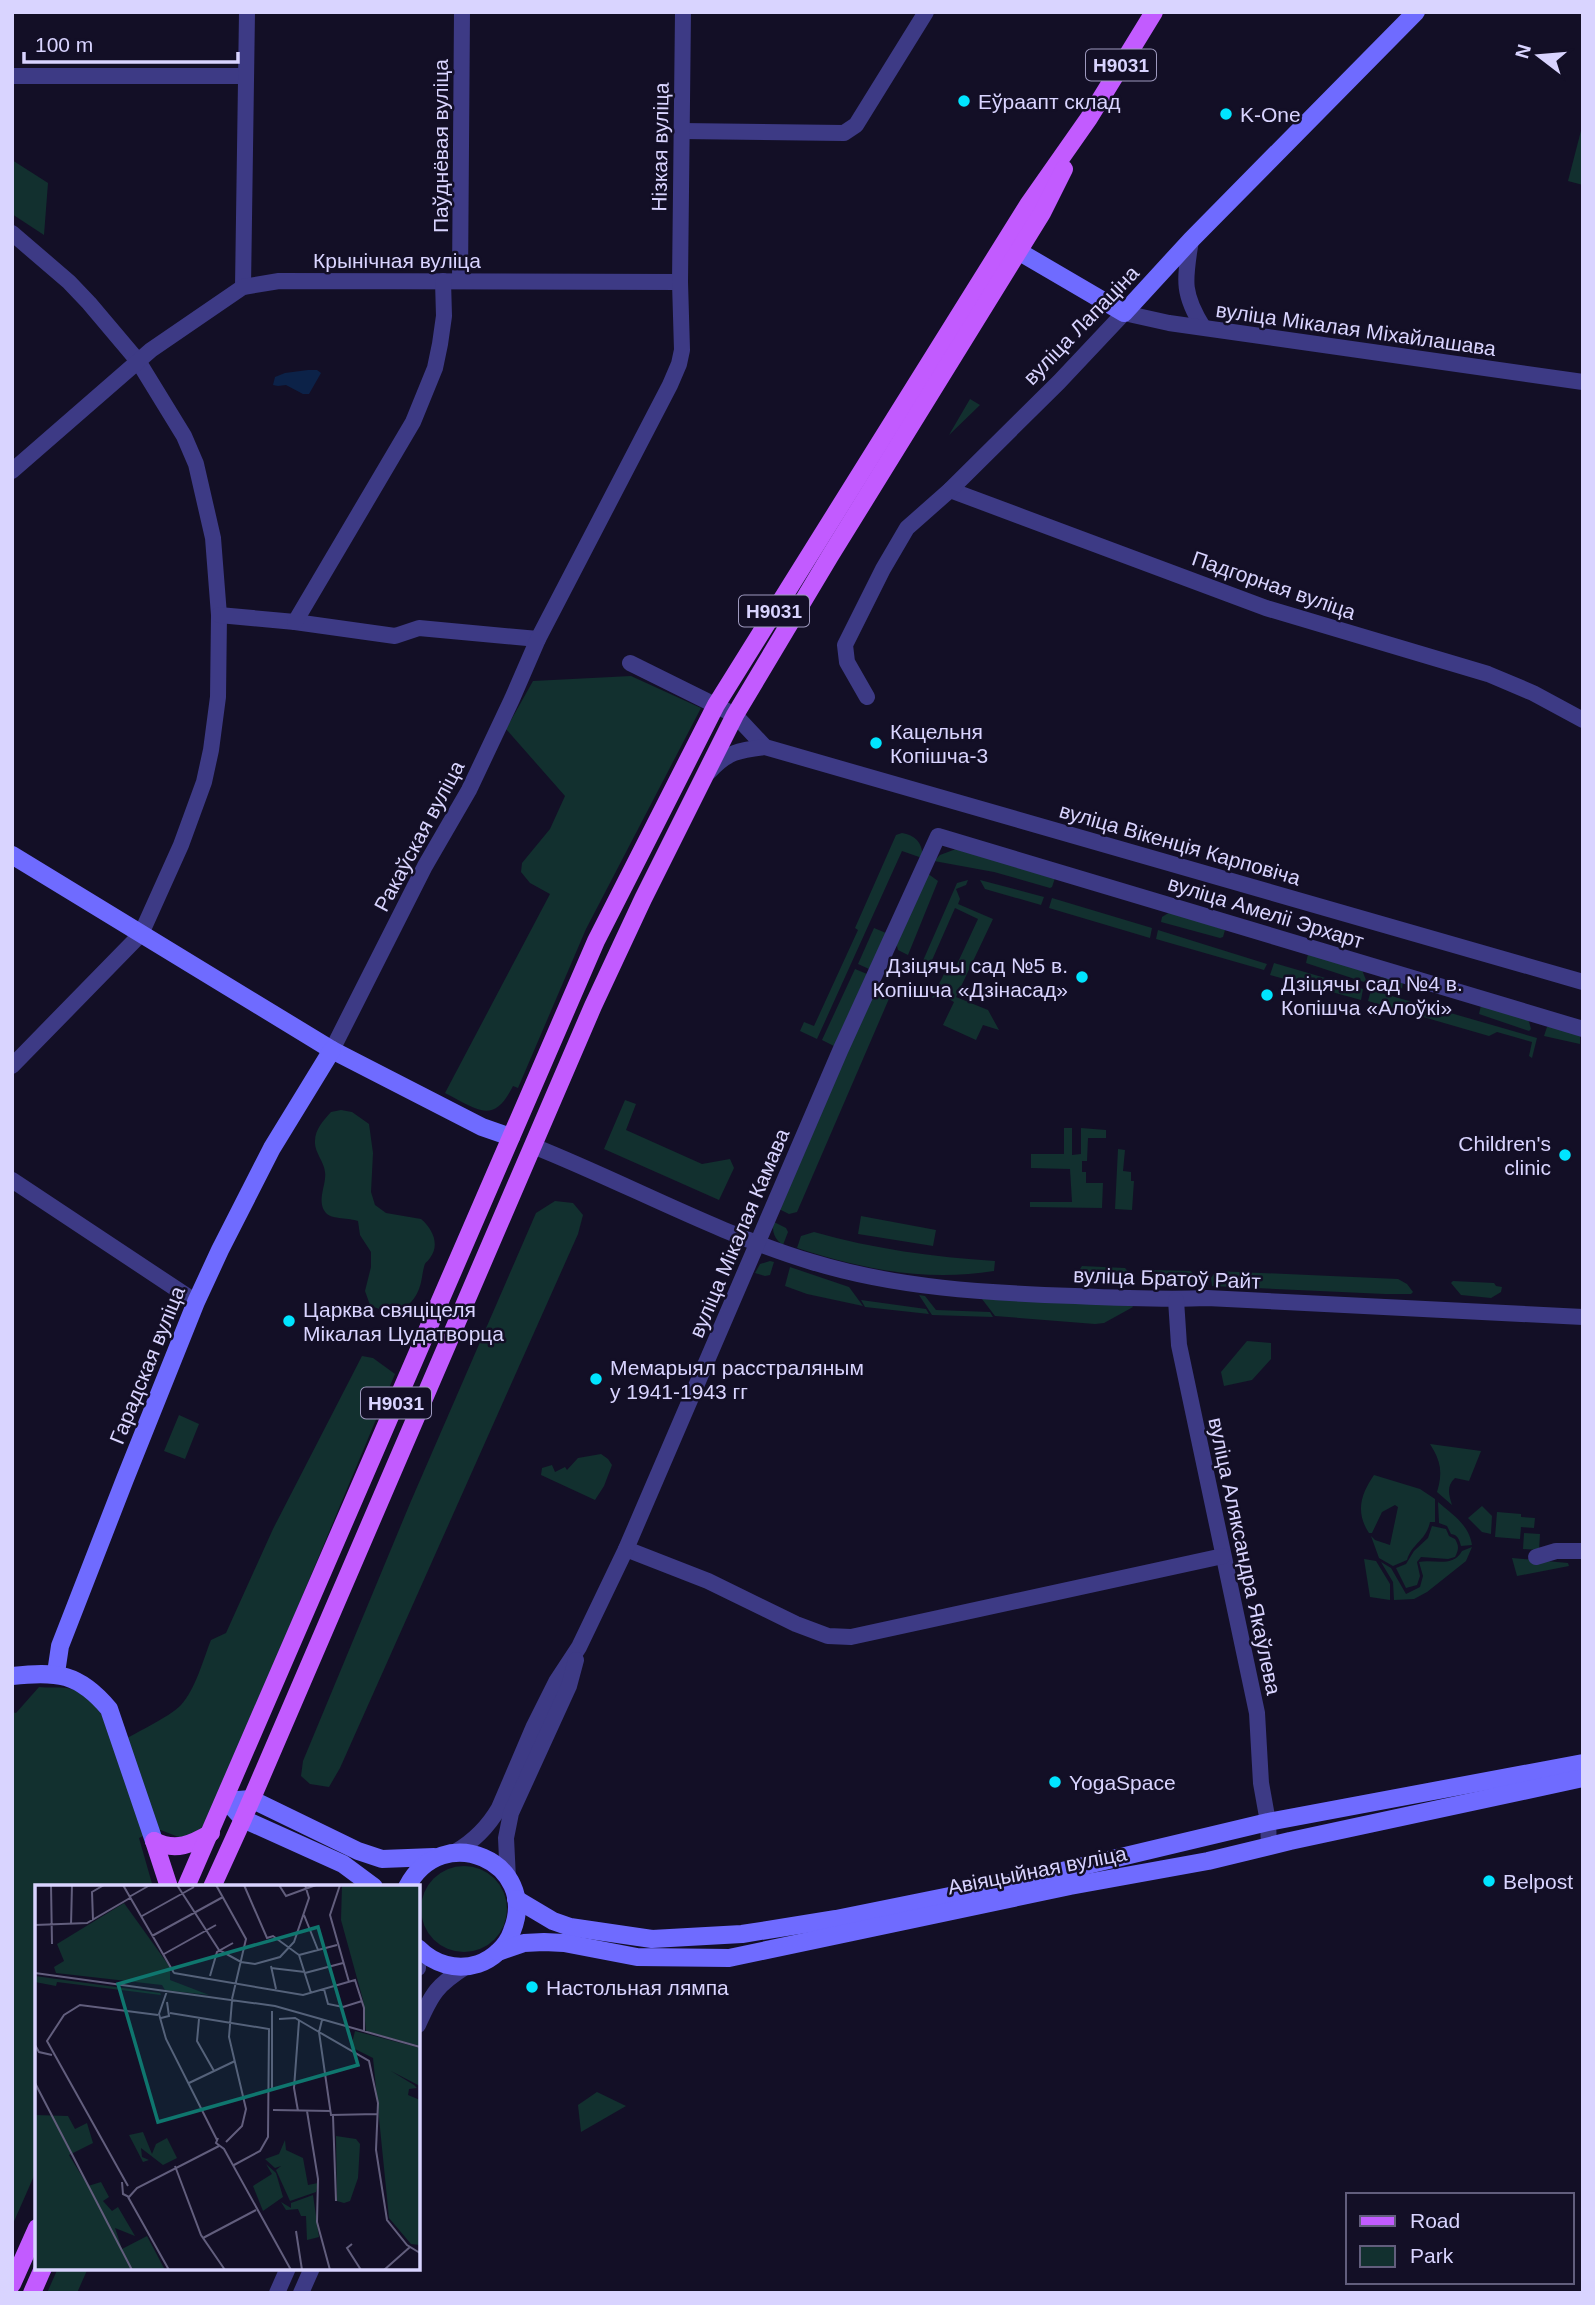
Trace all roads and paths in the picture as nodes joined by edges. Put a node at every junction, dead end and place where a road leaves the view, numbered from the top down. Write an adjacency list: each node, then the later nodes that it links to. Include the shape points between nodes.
1 (247, 12): 8 (street)
2 (462, 12): 14 (street, Паўднёвая вуліца)
3 (683, 12): 9 (street, Нізкая вуліца)
4 (926, 12): 9 (street, via 859,121 845,133)
5 (1154, 12): 12 (main road, Н9031, via 1089,118 1028,205)
6 (1416, 12): 11 (main road, вуліца Лапаціна)
7 (12, 76): 8 (street)
8 (245, 76): 16 (street)
9 (681, 131): 15 (street, Нізкая вуліца)
10 (12, 233): 19 (street, via 76,289)
11 (1191, 240): 17 (main road, вуліца Лапаціна); 18 (street, via 1185,283 1188,302)
12 (1012, 247): 17 (main road); 28 (main road, Н9031); 29 (main road, Н9031)
13 (443, 281): 14 (street, Крынічная вуліца); 16 (street, Крынічная вуліца, via 279,281); 24 (street, via 444,316 435,368 413,422)
14 (460, 281): 15 (street, Крынічная вуліца)
15 (680, 282): 25 (street, Ракаўская вуліца, via 679,364)
16 (243, 287): 19 (street, Крынічная вуліца)
17 (1124, 313): 18 (street, вуліца Мікалая Міхайлашава); 22 (street, вуліца Лапаціна)
18 (1203, 327): 20 (street, вуліца Мікалая Міхайлашава)
19 (138, 361): 21 (street, Крынічная вуліца); 23 (street, via 196,464 213,537)
20 (1583, 382)
21 (12, 471)
22 (950, 489): 27 (street, вуліца Лапаціна, via 907,528 845,645 847,662); 30 (street, Падгорная вуліца, via 1266,608 1488,674)
23 (219, 615): 24 (street); 36 (street, via 218,697 206,771 185,835)
24 (295, 622): 25 (street, via 395,636 419,628)
25 (538, 639): 39 (street, Ракаўская вуліца, via 469,790)
26 (630, 663): 28 (street)
27 (867, 697)
28 (716, 705): 29 (street); 32 (main road, Н9031)
29 (735, 715): 31 (street); 33 (main road, Н9031)
30 (1583, 720)
31 (765, 747): 33 (street, via 723,757); 37 (street, вуліца Вікенція Карповіча)
32 (685, 767): 33 (main road); 41 (main road, Н9031, via 596,942)
33 (705, 776): 42 (main road, Н9031, via 637,910)
34 (938, 836): 38 (street, вуліца Амеліі Эрхарт); 44 (street, вуліца Мікалая Камава)
35 (12, 855): 36 (main road)
36 (141, 934): 39 (main road); 40 (street)
37 (1583, 982)
38 (1583, 1028)
39 (332, 1050): 41 (main road, via 482,1127); 46 (main road, Гарадская вуліца, via 254,1181)
40 (12, 1066)
41 (511, 1137): 42 (main road); 58 (main road, Н9031)
42 (533, 1146): 44 (street, вуліца Братоў Райт); 57 (main road, Н9031)
43 (12, 1181): 46 (street)
44 (756, 1243): 45 (street, вуліца Братоў Райт, via 813,1263 901,1284); 48 (street, вуліца Мікалая Камава)
45 (1176, 1300): 47 (street, вуліца Братоў Райт); 50 (street, вуліца Аляксандра Якаўлева, via 1179,1345)
46 (196, 1302): 53 (main road, Гарадская вуліца, via 60,1646)
47 (1583, 1317)
48 (626, 1549): 50 (street, via 708,1581 796,1624 828,1636 851,1637); 52 (street, вуліца Мікалая Камава)
49 (1583, 1551): 51 (street, via 1556,1550)
50 (1223, 1556): 60 (street, вуліца Аляксандра Якаўлева, via 1257,1713)
51 (1536, 1557)
52 (579, 1647): 64 (street, вуліца Мікалая Камава, via 556,1682 492,1820 471,1843); 65 (street, вуліца Мікалая Камава, via 569,1686 510,1813)
53 (56, 1673): 54 (main road); 62 (main road, via 85,1685 109,1709)
54 (12, 1676)
55 (1583, 1763): 60 (main road, Авіяцыйная вуліца)
56 (1583, 1779): 63 (main road, Авіяцыйная вуліца)
57 (251, 1799): 58 (main road); 59 (main road, Н9031); 64 (main road, via 382,1858)
58 (225, 1801): 59 (main road); 61 (main road, Н9031)
59 (243, 1819): 68 (main road, Н9031); 69 (main road, via 343,1864)
60 (1268, 1822): 63 (street, вуліца Аляксандра Якаўлева); 71 (main road, Авіяцыйная вуліца, via 999,1886 742,1934 652,1939 570,1927)
61 (211, 1833): 62 (main road, via 180,1847); 67 (main road, Н9031)
62 (155, 1841): 66 (main road)
63 (1269, 1846): 73 (main road, Авіяцыйная вуліца, via 729,1958 637,1957 544,1942)
64 (446, 1854): 65 (main road, via 487,1859); 70 (main road, via 419,1869)
65 (508, 1879): 71 (main road)
66 (168, 1885)
67 (187, 1885)
68 (213, 1885)
69 (371, 1885)
70 (408, 1885)
71 (516, 1899): 73 (main road, via 513,1929)
72 (420, 1949): 74 (main road, via 438,1962)
73 (498, 1952): 74 (main road, Авіяцыйная вуліца)
74 (467, 1966): 75 (street, via 439,1986)
75 (420, 2020)
76 (35, 2232): 80 (main road)
77 (42, 2270): 81 (main road)
78 (287, 2270): 82 (street)
79 (311, 2270): 83 (street)
80 (12, 2284)
81 (32, 2293)
82 (277, 2293)
83 (301, 2293)

